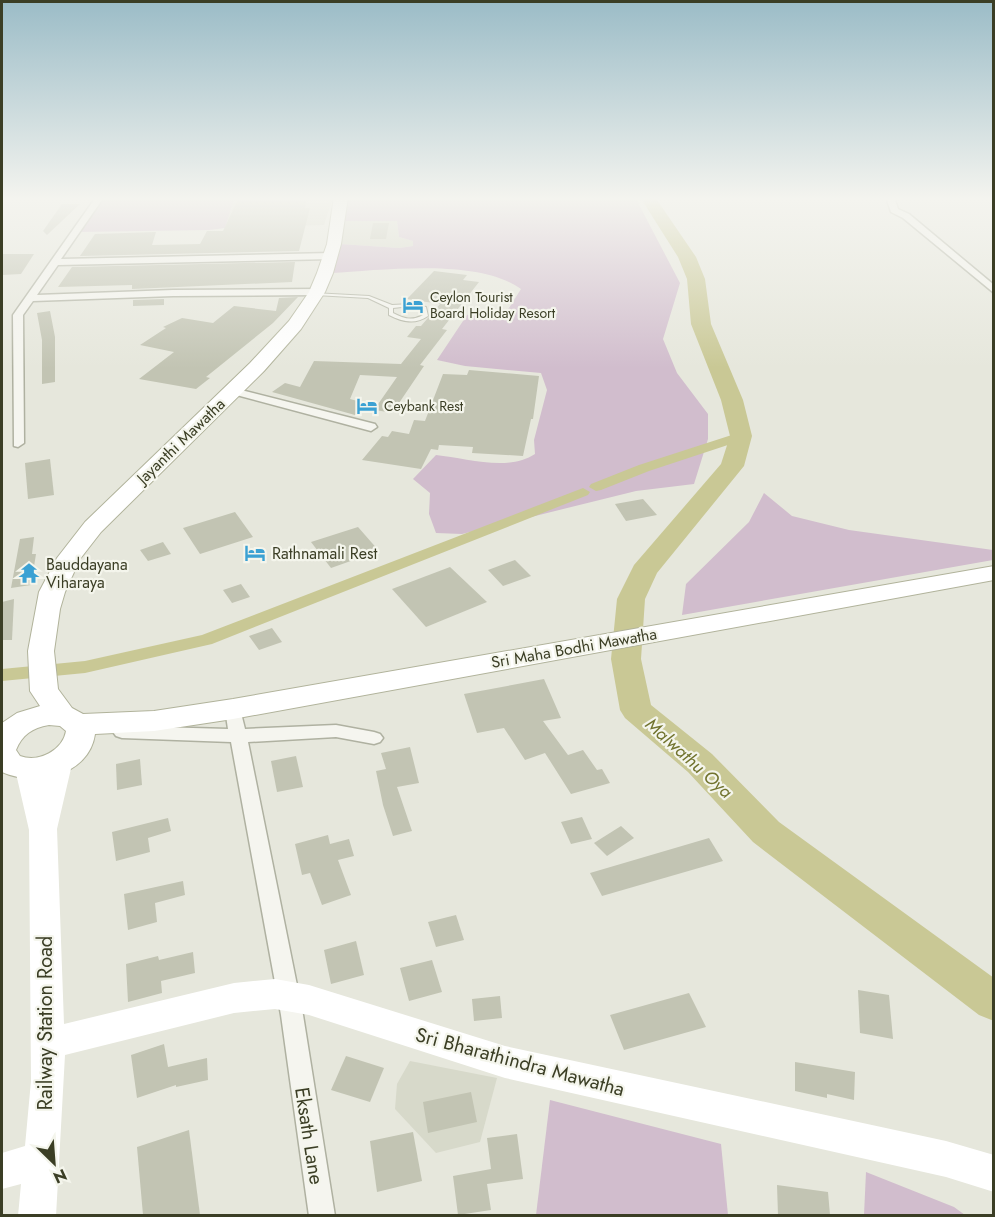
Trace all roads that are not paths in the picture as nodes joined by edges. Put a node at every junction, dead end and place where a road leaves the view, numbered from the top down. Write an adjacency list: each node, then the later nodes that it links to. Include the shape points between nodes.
1 (62, 254): 4 (street)
2 (950, 254): 5 (street)
3 (331, 256): 4 (street); 6 (main road, Jayanthi Mawatha)
4 (56, 262): 7 (street)
5 (993, 290)
6 (316, 293): 7 (street); 8 (lane, via 369,297); 9 (main road, Jayanthi Mawatha, via 286,336)
7 (29, 298): 11 (street, via 18,315)
8 (391, 307): 8 (lane, via 391,314 404,321 426,316 424,308)
9 (233, 391): 10 (street); 13 (main road, Jayanthi Mawatha, via 78,544 52,592 43,630)
10 (371, 427)
11 (18, 443)
12 (993, 573): 14 (main road, Sri Maha Bodhi Mawatha)
13 (44, 691): 17 (main road); 20 (main road)
14 (233, 709): 15 (main road, Sri Maha Bodhi Mawatha); 18 (street, Eksath Lane)
15 (154, 721): 16 (main road, Sri Maha Bodhi Mawatha); 17 (main road, Sri Maha Bodhi Mawatha)
16 (122, 732): 17 (main road, Sri Maha Bodhi Mawatha); 18 (street)
17 (69, 736): 20 (main road, via 44,767); 20 (main road, via 42,716); 21 (main road, Railway Station Road)
18 (239, 736): 19 (street, via 336,732); 22 (street, Eksath Lane)
19 (374, 738)
20 (9, 750): 21 (main road, Railway Station Road)
21 (43, 830): 23 (main road, Railway Station Road)
22 (288, 996): 23 (main road, Sri Bharathindra Mawatha, via 234,998); 26 (main road, Sri Bharathindra Mawatha, via 483,1056 903,1149); 28 (street, Eksath Lane)
23 (48, 1044): 24 (main road, Railway Station Road)
24 (41, 1159): 25 (main road); 27 (main road, Railway Station Road)
25 (2, 1171)
26 (993, 1174)
27 (36, 1215)
28 (322, 1215)

